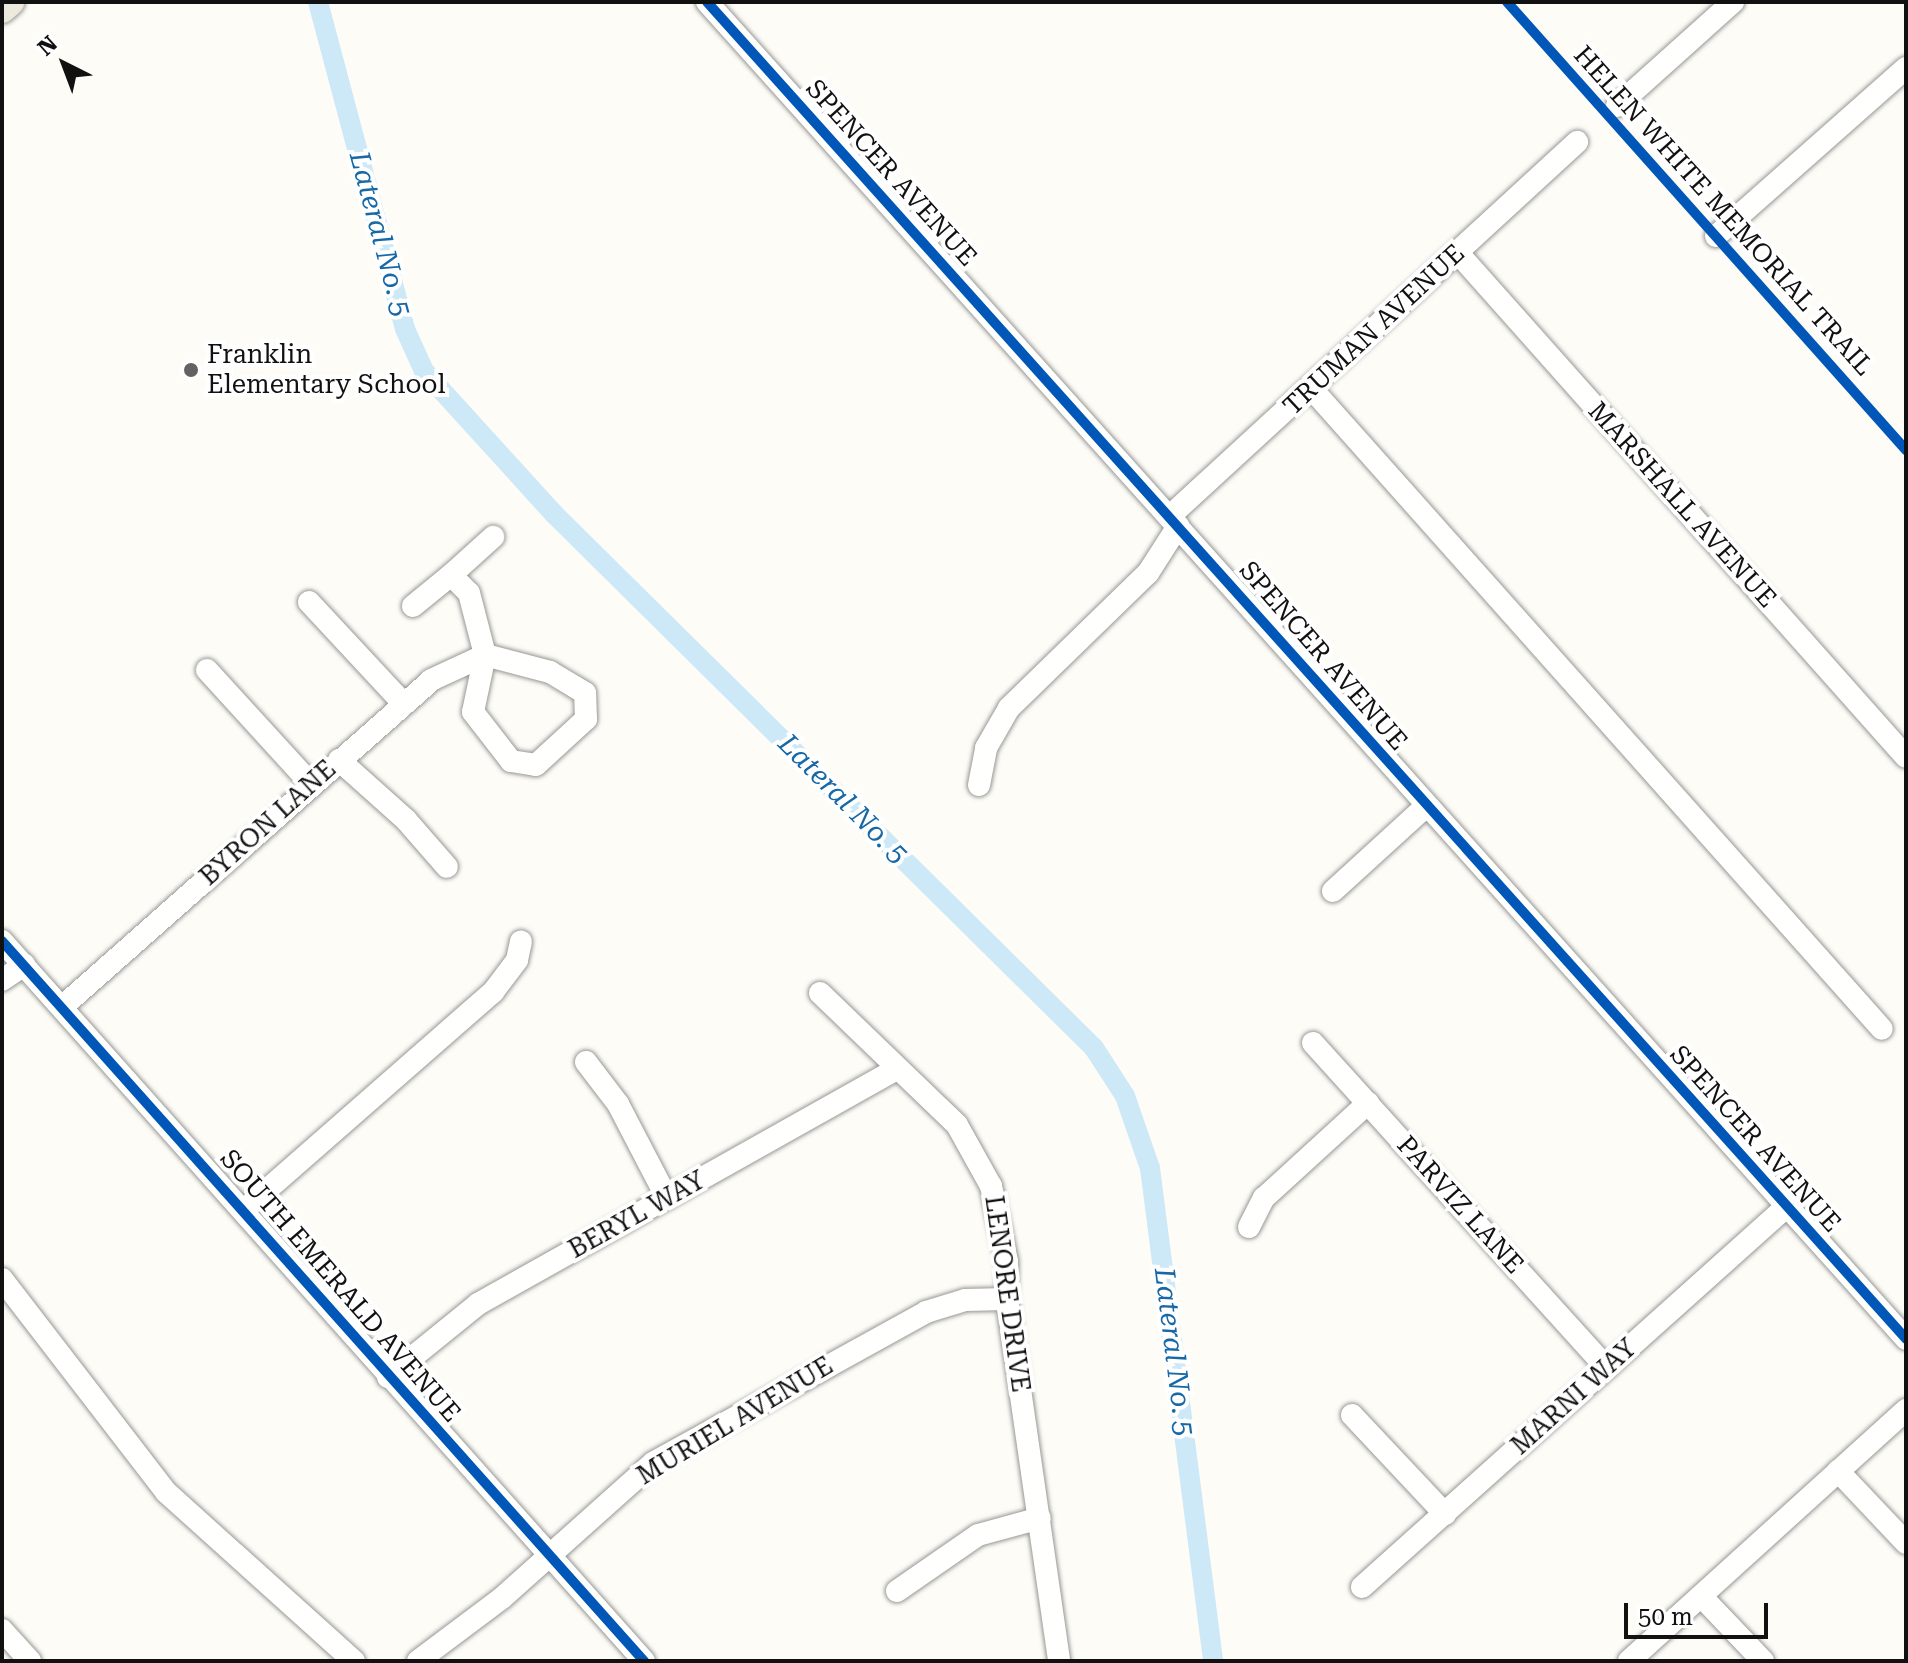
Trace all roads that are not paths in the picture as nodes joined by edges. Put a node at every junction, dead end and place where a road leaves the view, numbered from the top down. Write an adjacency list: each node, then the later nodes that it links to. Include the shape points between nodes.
1 (10, 2): 4 (main road)
2 (707, 2): 11 (street, SPENCER AVENUE)
3 (1733, 2): 6 (street)
4 (2, 9)
5 (1906, 68): 8 (street)
6 (1617, 106)
7 (1577, 142): 9 (street, TRUMAN AVENUE)
8 (1716, 236)
9 (1458, 253): 10 (street, TRUMAN AVENUE); 19 (street, MARSHALL AVENUE)
10 (1311, 388): 11 (street, TRUMAN AVENUE); 32 (street)
11 (1174, 521): 22 (street, TRUMAN AVENUE, via 1148,573 1009,708 986,748); 23 (street, SPENCER AVENUE)
12 (493, 537): 13 (street)
13 (451, 575): 15 (street); 16 (street, via 469,593)
14 (309, 602): 18 (street)
15 (413, 606)
16 (485, 655): 16 (street, via 474,694 479,726 511,761 536,765 586,719 585,693 550,672); 18 (street, BYRON LANE, via 431,680)
17 (207, 670): 21 (street)
18 (403, 703): 20 (street, BYRON LANE)
19 (1906, 757)
20 (339, 760): 21 (street, BYRON LANE); 24 (street, via 406,820)
21 (312, 785): 31 (street, BYRON LANE)
22 (979, 785)
23 (1426, 806): 25 (street); 38 (street, SPENCER AVENUE)
24 (447, 867)
25 (1333, 891)
26 (2, 941): 28 (street, SOUTH EMERALD AVENUE)
27 (521, 941): 39 (street, via 517,960 493,992)
28 (24, 965): 29 (street); 31 (street, SOUTH EMERALD AVENUE)
29 (2, 980)
30 (820, 993): 35 (street, LENORE DRIVE)
31 (62, 1007): 39 (street, SOUTH EMERALD AVENUE)
32 (1882, 1029)
33 (1313, 1043): 36 (street, PARVIZ LANE)
34 (586, 1062): 37 (street, via 618,1104)
35 (897, 1069): 37 (street, BERYL WAY); 42 (street, LENORE DRIVE, via 957,1125 991,1186 1007,1261)
36 (1368, 1103): 40 (street, via 1264,1198); 44 (street, PARVIZ LANE)
37 (667, 1198): 45 (street, BERYL WAY, via 478,1304)
38 (1786, 1207): 43 (street, SPENCER AVENUE); 44 (street, MARNI WAY)
39 (245, 1209): 45 (street, SOUTH EMERALD AVENUE)
40 (1249, 1227)
41 (2, 1279): 58 (street, via 166,1492)
42 (1007, 1299): 50 (street, LENORE DRIVE); 52 (street, MURIEL AVENUE, via 965,1300 926,1312 863,1346 653,1463)
43 (1906, 1339)
44 (1607, 1368): 49 (street, MARNI WAY)
45 (388, 1377): 52 (street, SOUTH EMERALD AVENUE)
46 (1906, 1410): 48 (street)
47 (1352, 1415): 49 (street)
48 (1838, 1471): 51 (street); 55 (street)
49 (1445, 1514): 53 (street, MARNI WAY)
50 (1040, 1518): 54 (street, via 978,1535); 61 (street, LENORE DRIVE)
51 (1906, 1543)
52 (549, 1553): 59 (street, MURIEL AVENUE, via 502,1598); 60 (street, SOUTH EMERALD AVENUE)
53 (1362, 1587)
54 (897, 1591)
55 (1701, 1596): 62 (street); 63 (street)
56 (2, 1630): 57 (street)
57 (30, 1661)
58 (354, 1661)
59 (418, 1661)
60 (644, 1661)
61 (1059, 1661)
62 (1629, 1661)
63 (1763, 1661)

